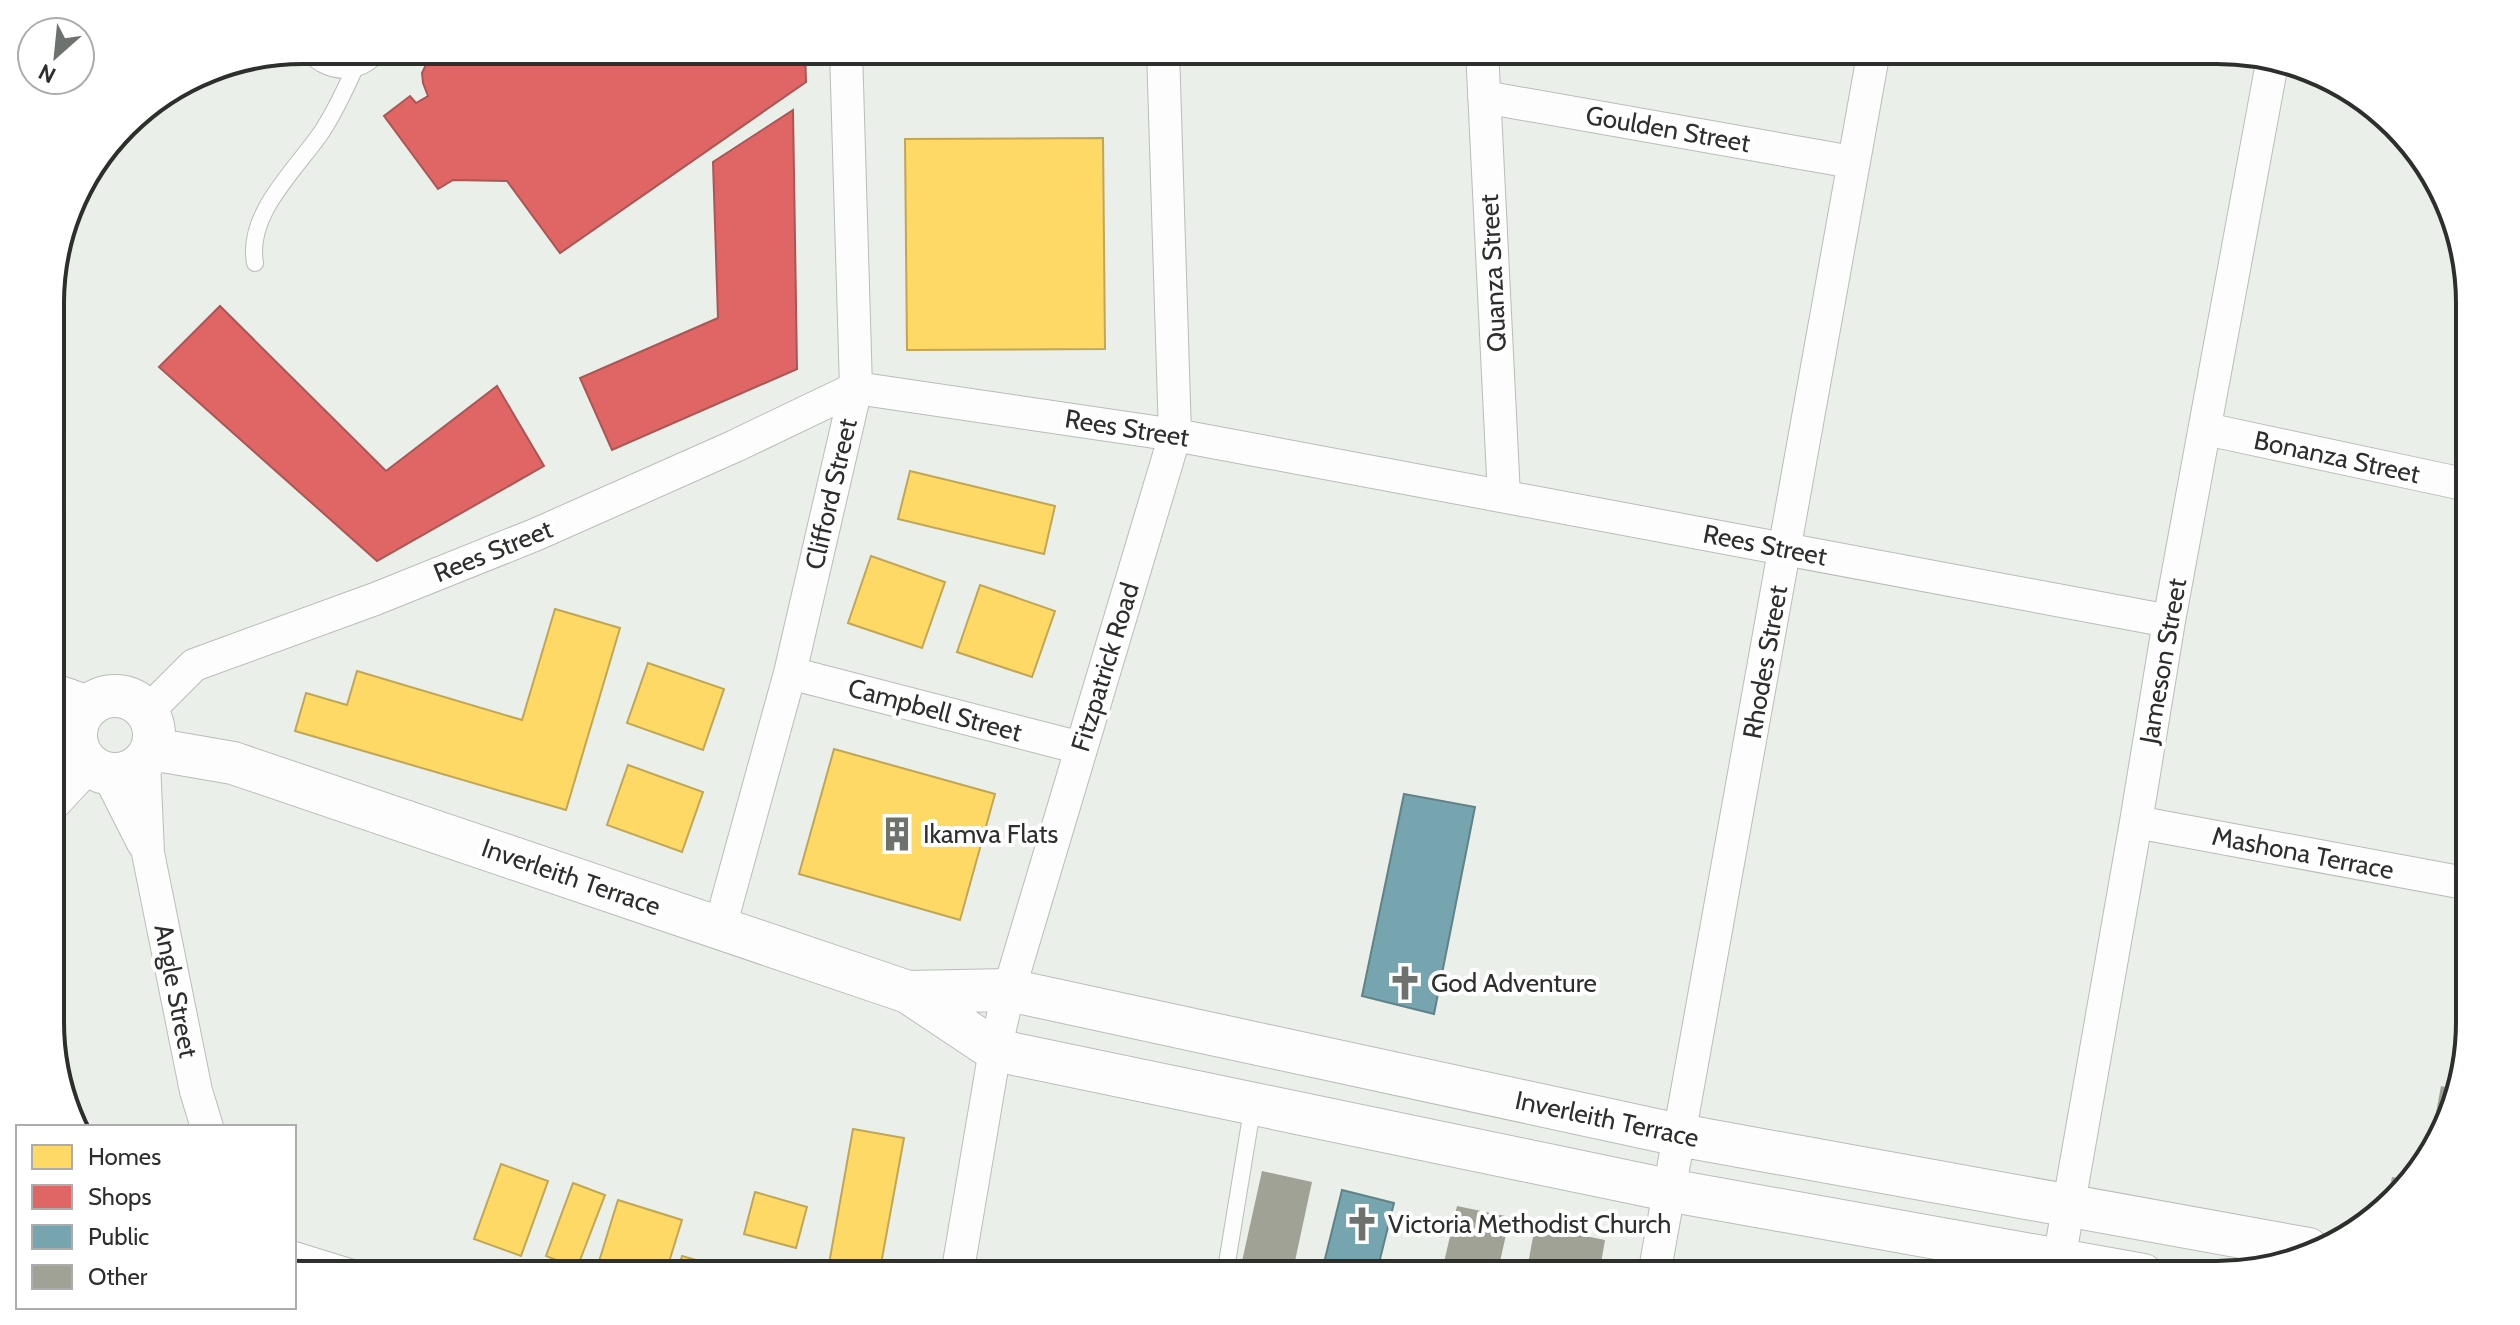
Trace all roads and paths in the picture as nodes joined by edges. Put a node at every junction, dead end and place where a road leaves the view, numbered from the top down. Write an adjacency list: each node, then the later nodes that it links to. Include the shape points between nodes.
1 (320, 64): 7 (lane)
2 (368, 64): 7 (lane)
3 (846, 64): 12 (street, Clifford Street)
4 (1163, 64): 14 (street, Fitzpatrick Road)
5 (1483, 64): 9 (street, Quanza Street)
6 (1871, 64): 10 (street, Rhodes Street)
7 (354, 70): 11 (lane, via 323,130 257,227)
8 (2271, 71): 13 (street, Jameson Street)
9 (1484, 97): 10 (street, Goulden Street); 16 (street, Quanza Street)
10 (1852, 162): 17 (street, Rhodes Street)
11 (255, 263)
12 (856, 388): 14 (street, Rees Street); 19 (street, Clifford Street); 20 (street, Rees Street, via 537,534 194,665)
13 (2206, 429): 15 (street, Bonanza Street); 18 (street, Jameson Street)
14 (1175, 435): 16 (street, Rees Street); 21 (street, Fitzpatrick Road)
15 (2456, 482)
16 (1504, 496): 17 (street, Rees Street)
17 (1785, 548): 18 (street, Rees Street); 31 (street, Rhodes Street)
18 (2169, 621): 23 (street, Jameson Street)
19 (790, 673): 21 (street, Campbell Street); 25 (street, Clifford Street)
20 (106, 736): 22 (street, Rees Street); 25 (street, Inverleith Terrace, via 233,763); 30 (street, Angle Street, via 148,853)
21 (1081, 748): 26 (street, Fitzpatrick Road)
22 (64, 790)
23 (2136, 822): 24 (street, Mashona Terrace); 33 (street, Jameson Street)
24 (2456, 881)
25 (720, 927): 27 (street, Inverleith Terrace)
26 (1009, 990): 27 (street, Inverleith Terrace); 28 (street, Fitzpatrick Road); 31 (street, Inverleith Terrace)
27 (908, 992): 28 (street, Inverleith Terrace)
28 (995, 1050): 29 (street, Inverleith Terrace); 37 (street, Fitzpatrick Road)
29 (1253, 1104): 32 (street, Inverleith Terrace); 38 (lane)
30 (206, 1125)
31 (1679, 1135): 32 (street, Rhodes Street); 33 (street, Inverleith Terrace)
32 (1668, 1190): 35 (street, Rhodes Street); 36 (street, Inverleith Terrace)
33 (2068, 1206): 34 (street, Inverleith Terrace); 36 (street, Jameson Street)
34 (2296, 1247)
35 (1656, 1260)
36 (2059, 1260)
37 (959, 1261)
38 (1227, 1261)

